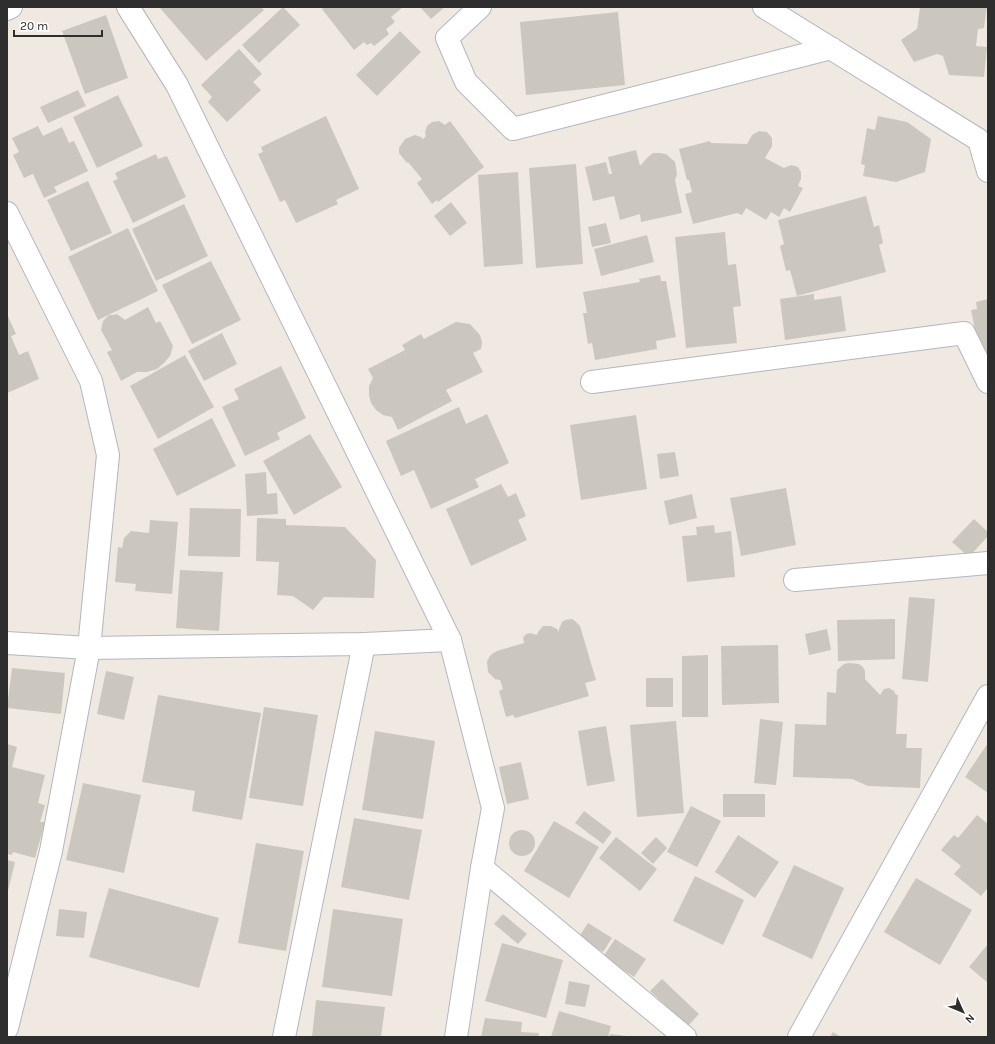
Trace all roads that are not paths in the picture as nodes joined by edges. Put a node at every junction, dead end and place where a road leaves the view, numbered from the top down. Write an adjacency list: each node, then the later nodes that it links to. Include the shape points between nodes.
1 (11, 7): 5 (street)
2 (128, 7): 13 (street, via 176,85)
3 (480, 7): 6 (street, via 448,38 466,82 513,129)
4 (764, 7): 6 (street)
5 (7, 9)
6 (831, 48): 7 (street, via 979,140)
7 (988, 171)
8 (7, 213): 16 (street, via 91,381 108,455)
9 (592, 382): 10 (street, via 964,333)
10 (988, 382)
11 (988, 563): 12 (street)
12 (795, 580)
13 (450, 640): 15 (street); 18 (street, via 493,808)
14 (7, 643): 16 (street)
15 (364, 644): 16 (street); 20 (street)
16 (89, 648): 19 (street, via 51,851)
17 (988, 696): 23 (street)
18 (482, 868): 21 (street); 22 (street)
19 (7, 1028)
20 (284, 1037)
21 (456, 1037)
22 (685, 1037)
23 (799, 1037)

